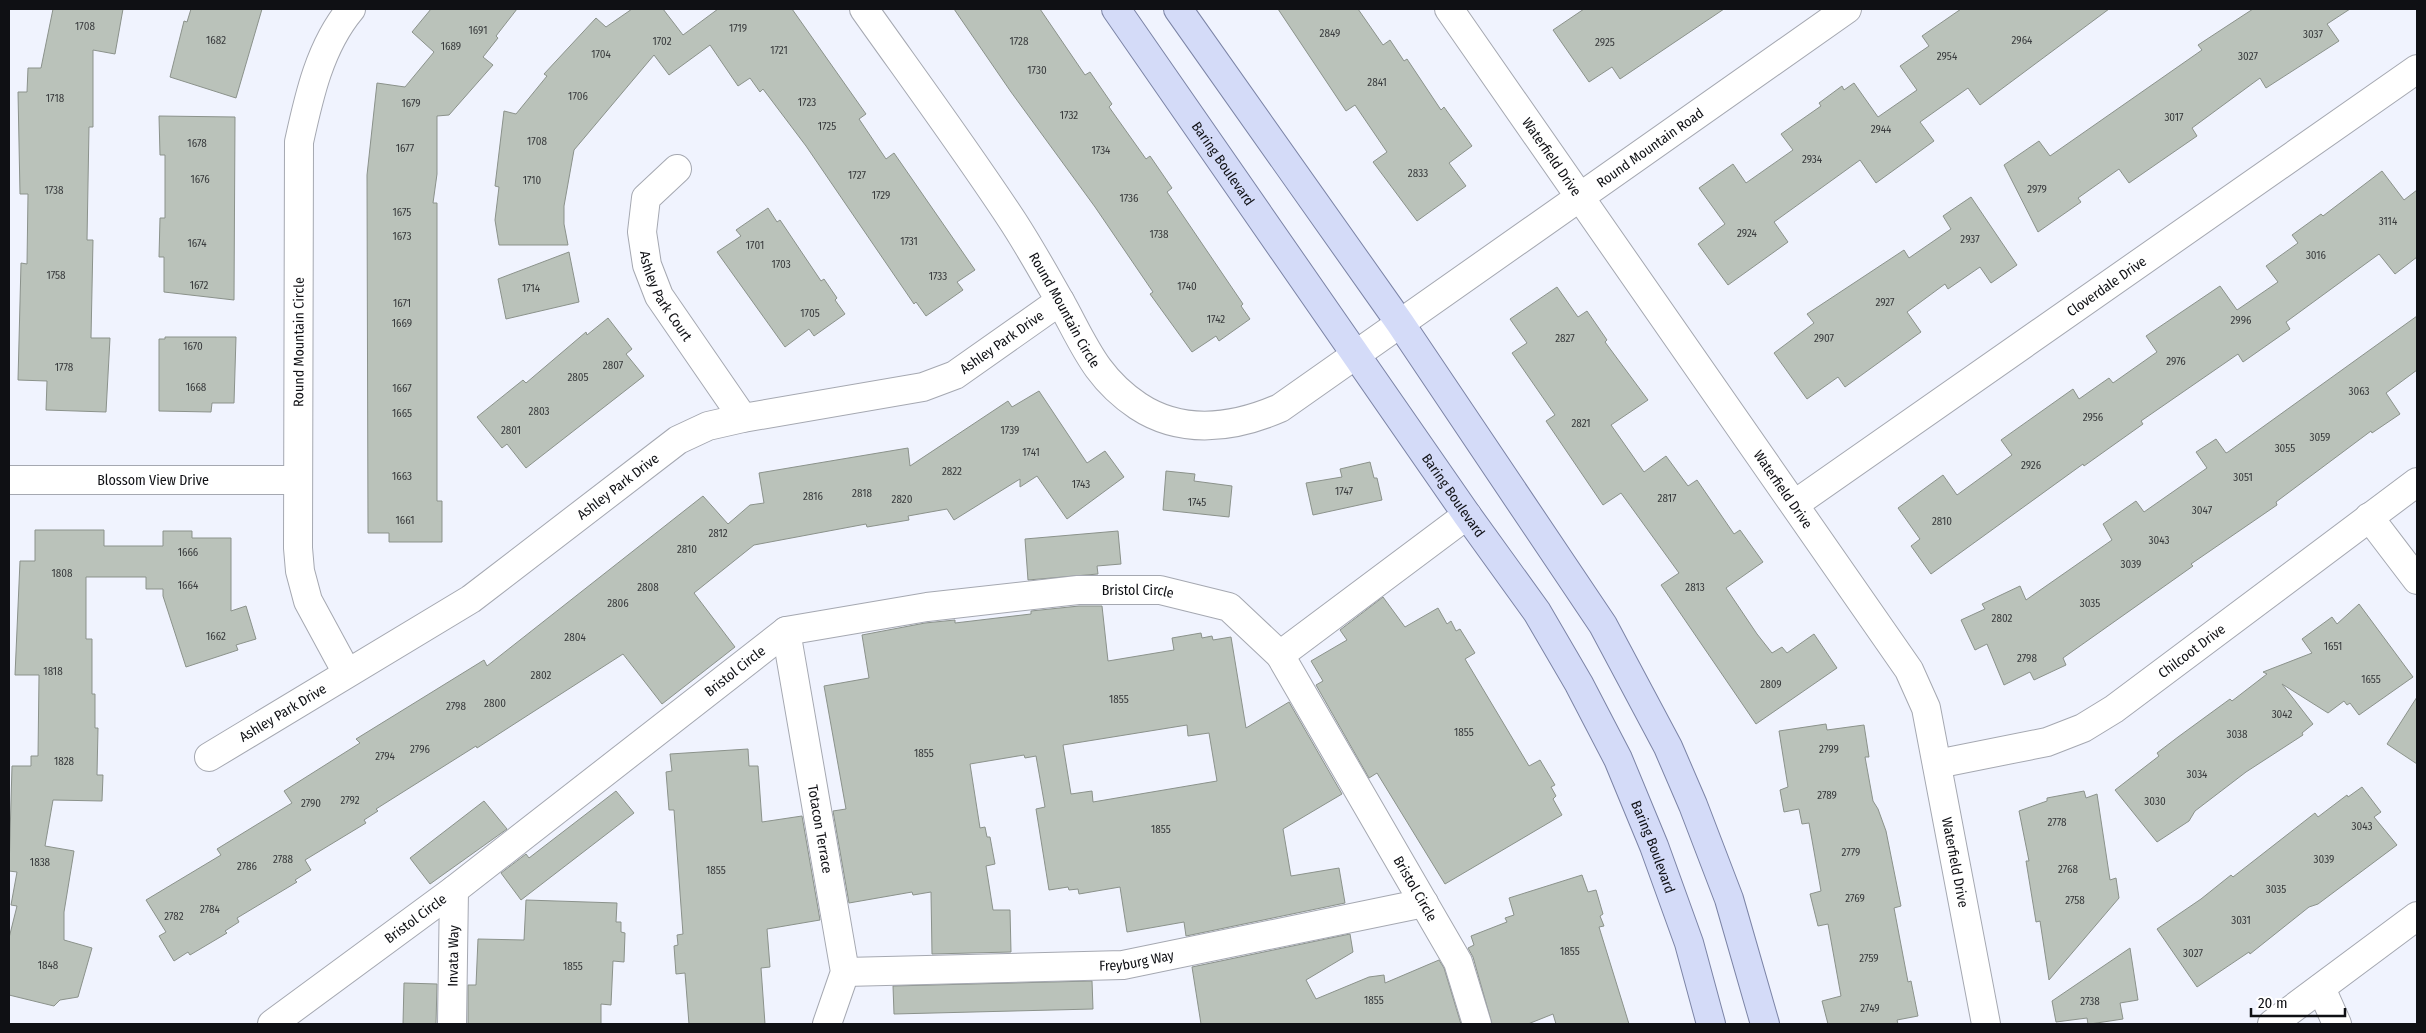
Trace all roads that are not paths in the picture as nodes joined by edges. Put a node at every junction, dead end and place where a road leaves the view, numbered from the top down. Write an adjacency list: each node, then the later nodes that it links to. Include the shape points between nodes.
1 (351, 9): 15 (street, Round Mountain Circle, via 325,51 309,93 299,142)
2 (864, 9): 10 (street, Round Mountain Circle, via 1011,218)
3 (1116, 9): 12 (main road, Baring Boulevard)
4 (1178, 9): 11 (main road)
5 (1449, 9): 9 (street, Waterfield Drive)
6 (1846, 9): 9 (street, Round Mountain Road)
7 (2416, 73): 17 (street, Cloverdale Drive)
8 (677, 170): 13 (street, Ashley Park Court, via 646,198 642,232 647,265 660,296)
9 (1580, 196): 11 (street, Round Mountain Road); 17 (street, Waterfield Drive)
10 (1060, 301): 12 (street, Round Mountain Circle, via 1090,359 1113,387 1140,407 1172,420 1226,425 1253,419 1280,408); 13 (street, Ashley Park Drive, via 955,375 923,387)
11 (1400, 323): 12 (street, Round Mountain Road); 36 (main road, via 1597,616 1638,688 1668,747 1713,854 1746,952)
12 (1356, 354): 18 (main road, Baring Boulevard)
13 (743, 418): 23 (street, Ashley Park Drive, via 708,426 678,440 471,599)
14 (9, 480): 15 (street, Blossom View Drive)
15 (298, 480): 23 (street, Round Mountain Circle, via 300,571 308,601)
16 (2417, 482): 19 (street, Chilcoot Drive)
17 (1795, 504): 25 (street, Waterfield Drive, via 1910,670 1926,708)
18 (1466, 515): 22 (street); 35 (main road, Baring Boulevard, via 1537,612 1618,759 1689,943)
19 (2369, 517): 20 (street); 25 (street, Chilcoot Drive, via 2114,709 2083,728 2047,742)
20 (2417, 580)
21 (786, 631): 22 (street, Bristol Circle, via 927,607 1069,591 1160,590 1229,607); 26 (street, Bristol Circle); 29 (street, Totacon Terrace)
22 (1280, 656): 27 (street, Bristol Circle)
23 (347, 674): 24 (street, Ashley Park Drive)
24 (209, 757)
25 (1937, 764): 37 (street, Waterfield Drive)
26 (454, 890): 31 (street, Bristol Circle); 32 (street, Invata Way)
27 (1424, 903): 29 (street, Freyburg Way, via 1123,965); 34 (street, Bristol Circle, via 1458,962)
28 (2417, 916): 30 (street)
29 (845, 972): 33 (street, Totacon Terrace)
30 (2321, 988): 38 (street); 39 (street)
31 (272, 1024)
32 (452, 1024)
33 (827, 1024)
34 (1477, 1024)
35 (1711, 1024)
36 (1765, 1024)
37 (1986, 1024)
38 (2272, 1024)
39 (2337, 1024)

